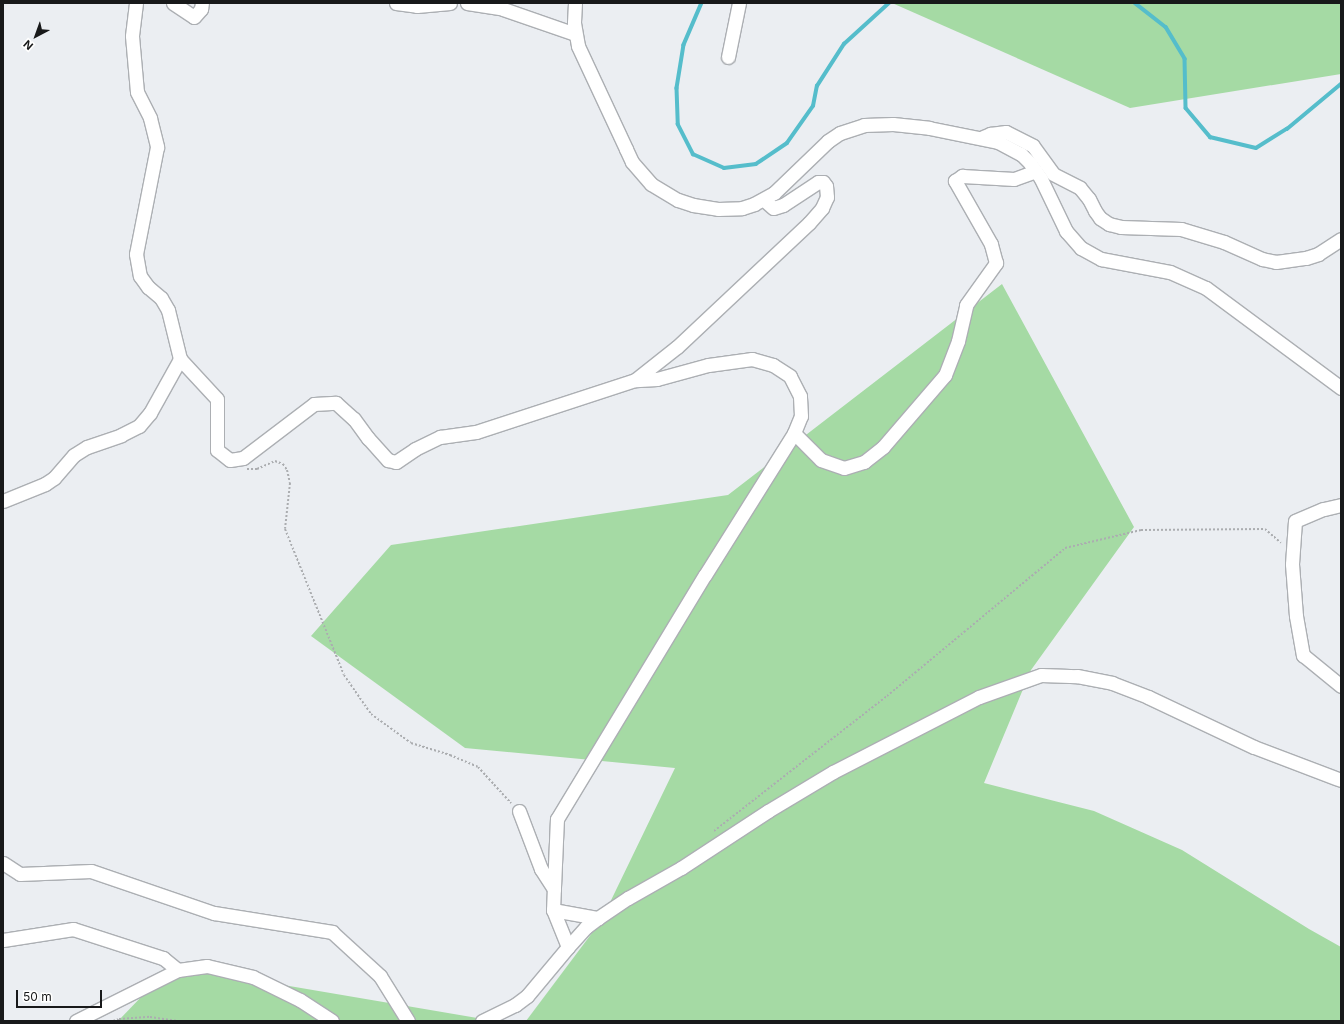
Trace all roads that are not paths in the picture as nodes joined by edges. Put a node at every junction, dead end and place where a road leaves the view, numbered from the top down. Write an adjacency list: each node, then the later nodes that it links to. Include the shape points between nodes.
1 (136, 3): 15 (street, via 132,36 137,92 150,118 157,147 136,254 140,276 161,298 168,310)
2 (173, 3): 3 (street, via 194,17 201,9)
3 (202, 3)
4 (396, 3): 5 (street, via 417,6)
5 (450, 3)
6 (467, 3): 9 (street, via 503,9)
7 (575, 3): 9 (street)
8 (739, 3): 10 (street)
9 (575, 34): 13 (street, via 583,59 632,162 651,184 678,200 705,208 742,208)
10 (728, 57)
11 (982, 137): 12 (street, via 1016,150); 13 (street, via 892,124 852,128 828,140 782,186); 14 (street, via 1006,132 1033,146 1053,174 1080,188 1100,218 1109,224 1121,227 1181,229 1276,262 1318,254)
12 (1036, 171): 17 (street, via 1066,232 1081,248 1101,258 1170,272 1206,288); 18 (street, via 1014,179 962,176 955,181 991,244 996,263 966,305 958,341 945,375 883,448 864,462 844,468 821,460)
13 (764, 200): 16 (street, via 773,208 783,205 818,182 823,182 826,186 827,197 822,208 809,223 677,347)
14 (1341, 239)
15 (180, 359): 16 (street, via 217,399 217,450 230,460 243,458 314,404 336,403 354,419 388,460 396,462 440,437 476,432); 19 (street, via 150,413 139,426 86,447 74,455 54,478 45,484)
16 (635, 380): 18 (street, via 657,379 708,365 752,359 772,365 790,376 800,396 801,416)
17 (1341, 388)
18 (794, 433): 25 (street, via 557,819)
19 (3, 501)
20 (1341, 504): 21 (street, via 1295,521 1292,564 1296,616 1303,655)
21 (1341, 686)
22 (1341, 780): 27 (street, via 1254,747 1148,697 1112,683 1077,676 1041,675 979,697 833,772)
23 (519, 811): 25 (street, via 541,869)
24 (3, 863): 33 (street, via 20,874 91,871 214,913 332,932 380,976)
25 (554, 889): 26 (street)
26 (553, 910): 27 (street); 29 (street)
27 (598, 918): 29 (street)
28 (3, 940): 30 (street, via 73,929 163,958)
29 (568, 947): 34 (street, via 527,996 515,1005)
30 (178, 970): 31 (street); 32 (street, via 207,966 254,977 300,1000)
31 (76, 1021)
32 (332, 1021)
33 (408, 1021)
34 (482, 1021)

